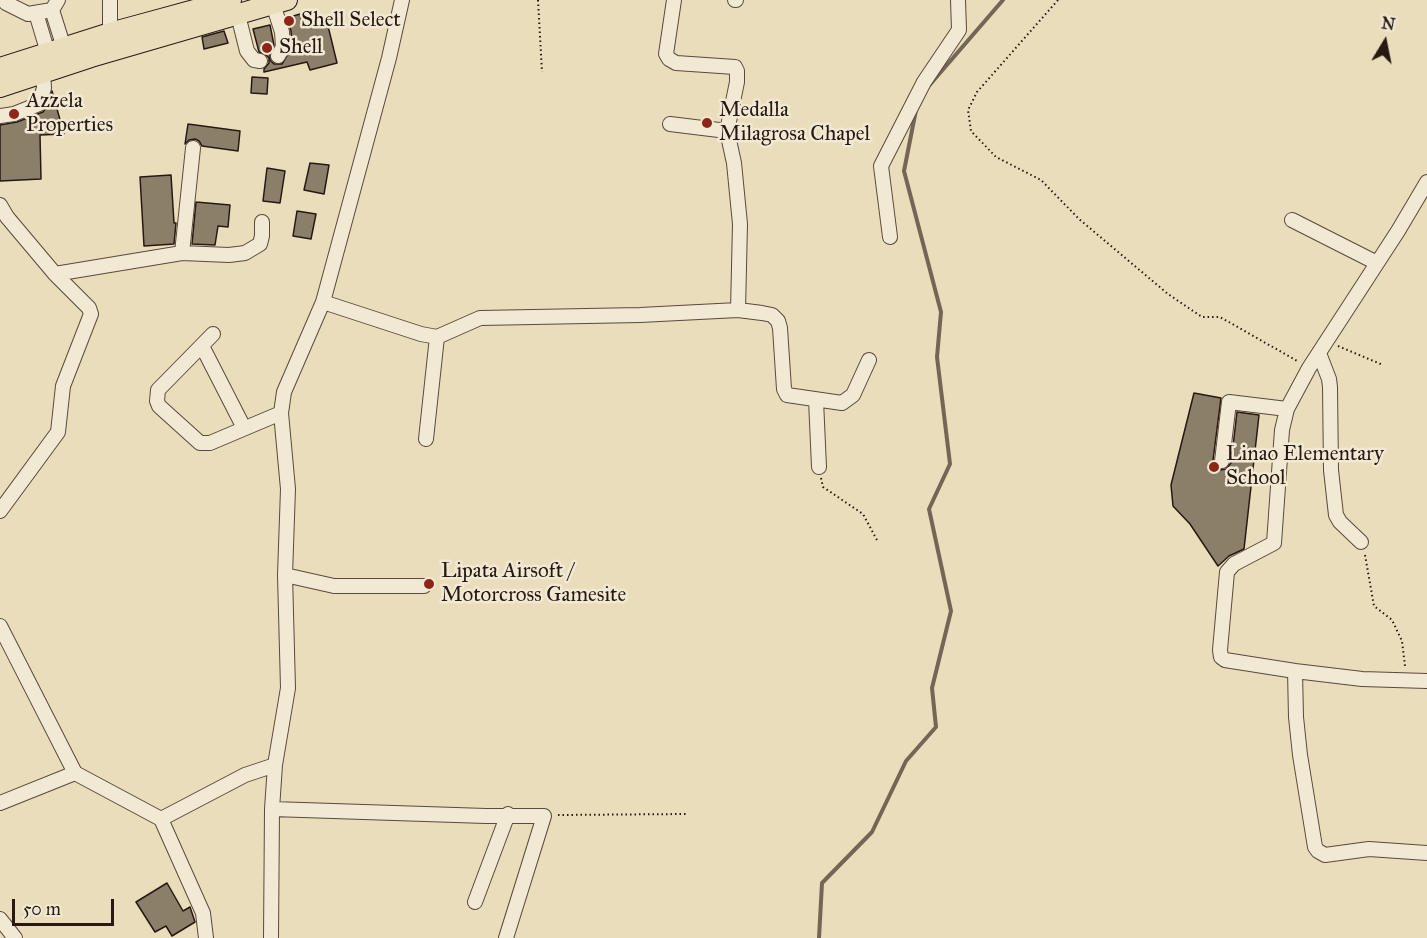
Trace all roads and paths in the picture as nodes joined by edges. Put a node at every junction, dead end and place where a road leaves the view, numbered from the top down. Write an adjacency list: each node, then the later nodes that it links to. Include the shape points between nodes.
1 (4, 0): 11 (street)
2 (110, 0): 12 (street)
3 (402, 0): 32 (street)
4 (538, 0): 17 (path)
5 (674, 0): 22 (street, via 666,54 669,59 676,63 735,67 737,71)
6 (958, 0): 28 (street, via 958,30 924,82 881,166)
7 (1058, 0): 41 (path, via 978,92 968,110 971,131 996,157 1041,180 1079,219 1168,294 1202,317 1220,317)
8 (280, 2): 10 (highway); 14 (street, via 283,47)
9 (55, 5): 11 (street); 13 (street)
10 (234, 8): 12 (highway); 15 (street, via 247,51)
11 (32, 14): 13 (street)
12 (110, 42): 13 (highway); 18 (highway)
13 (56, 51): 16 (highway)
14 (278, 56)
15 (260, 61)
16 (0, 68)
17 (542, 72)
18 (43, 73): 19 (highway); 20 (street, via 39,104)
19 (0, 87)
20 (0, 116)
21 (670, 124): 22 (street)
22 (727, 130): 33 (street, via 740,224)
23 (193, 148): 29 (street)
24 (1425, 191): 30 (street)
25 (2, 215): 31 (street)
26 (1292, 220): 30 (street)
27 (262, 222): 29 (street, via 260,244 245,253)
28 (890, 237)
29 (182, 253): 31 (street)
30 (1377, 263): 36 (street)
31 (55, 274): 49 (street, via 89,308 90,317 63,386 58,432)
32 (322, 302): 35 (street); 44 (street, via 284,392)
33 (738, 310): 35 (street, via 480,318); 42 (street, via 772,315 778,321 784,389 790,396)
34 (213, 334): 37 (street)
35 (436, 337): 46 (street)
36 (1327, 341): 38 (street); 40 (path)
37 (202, 346): 45 (street); 45 (street, via 158,390 159,405 200,443 210,443)
38 (1319, 353): 41 (street); 51 (street, via 1330,387 1336,515)
39 (869, 360): 42 (street, via 853,395 842,403)
40 (1383, 365)
41 (1309, 368): 43 (street)
42 (816, 400): 48 (street)
43 (1287, 409): 47 (street, via 1229,402); 55 (street, via 1282,430 1275,540 1227,572 1220,650 1225,660)
44 (281, 413): 45 (street); 52 (street, via 288,489)
45 (244, 428)
46 (426, 439)
47 (1222, 461)
48 (819, 467): 50 (path, via 824,487 863,514)
49 (0, 511)
50 (878, 542)
51 (1362, 546): 56 (path, via 1374,606 1392,620 1402,640)
52 (285, 575): 53 (street, via 334,586); 58 (street, via 288,688)
53 (424, 586)
54 (0, 626): 59 (street)
55 (1295, 671): 56 (street); 66 (street, via 1300,755 1315,847 1325,855 1369,849)
56 (1406, 681): 57 (street)
57 (1427, 681)
58 (275, 765): 61 (street); 65 (street, via 244,776)
59 (75, 773): 60 (street); 65 (street)
60 (0, 803)
61 (272, 809): 62 (street); 71 (street)
62 (508, 814): 64 (street); 67 (street)
63 (687, 814): 64 (path)
64 (543, 816): 72 (street)
65 (161, 819): 70 (street, via 203,913)
66 (1427, 854)
67 (475, 902)
68 (0, 919): 69 (street)
69 (15, 938)
70 (206, 938)
71 (271, 938)
72 (506, 938)

